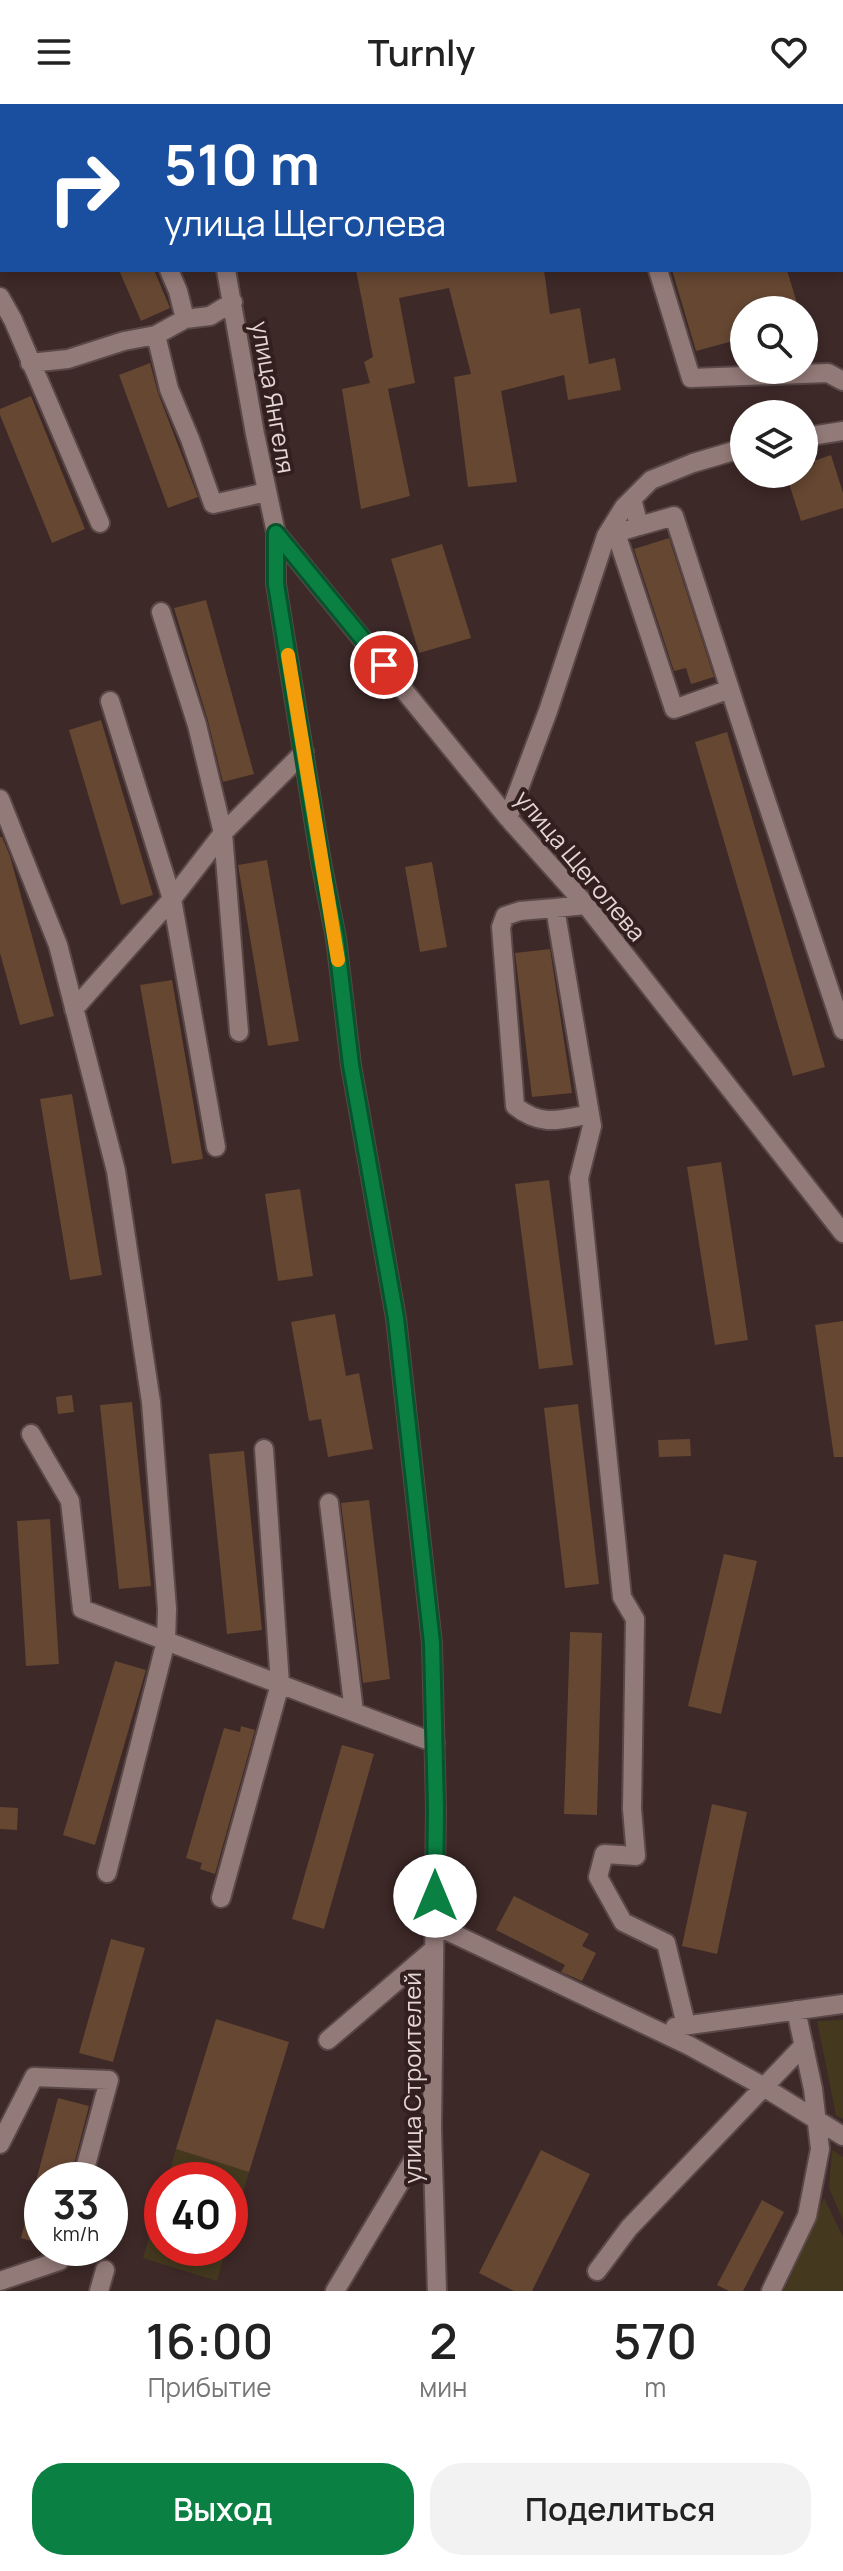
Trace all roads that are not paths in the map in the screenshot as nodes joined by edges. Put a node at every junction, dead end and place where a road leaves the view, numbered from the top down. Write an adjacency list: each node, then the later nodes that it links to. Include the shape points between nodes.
1 (170, 272): 6 (street)
2 (226, 272): 5 (street, улица Янгеля)
3 (659, 272): 9 (street, via 691,378 828,373)
4 (0, 297): 8 (street)
5 (233, 302): 6 (street, via 210,316); 13 (street, улица Янгеля)
6 (185, 319): 7 (street)
7 (156, 335): 8 (street, via 68,359); 13 (street, via 169,389 213,504)
8 (30, 363): 15 (street)
9 (843, 381)
10 (843, 431): 11 (street)
11 (818, 435)
12 (730, 452): 14 (street, via 651,480)
13 (267, 492): 17 (street, улица Янгеля)
14 (632, 499): 16 (street); 23 (street, via 606,536)
15 (100, 523)
16 (639, 526): 19 (street, via 674,516); 19 (street, via 616,533 674,709)
17 (276, 533): 21 (street, улица Строителей, via 276,584); 23 (street, улица Щеголева)
18 (161, 612): 24 (street, via 197,725)
19 (730, 689): 29 (street)
20 (110, 701): 25 (street)
21 (304, 752): 24 (street); 40 (street, улица Строителей, via 336,938 353,1080 396,1318 432,1643)
22 (0, 799): 28 (street, via 58,945)
23 (508, 818): 26 (street, улица Щеголева)
24 (223, 833): 25 (street); 30 (street)
25 (172, 899): 28 (street); 32 (street)
26 (586, 905): 27 (street); 33 (street, улица Щеголева)
27 (555, 908): 31 (street); 31 (street, via 505,916 501,927 515,1106 549,1122)
28 (74, 1009): 37 (street, via 116,1171 151,1402)
29 (843, 1030)
30 (239, 1032)
31 (590, 1114): 47 (street, via 592,1126 579,1178 622,1597 635,1619 636,1856 604,1854 598,1877 623,1922 666,1943)
32 (216, 1147)
33 (843, 1233)
34 (31, 1434): 37 (street, via 70,1501 82,1609)
35 (264, 1449): 38 (street)
36 (329, 1503): 39 (street)
37 (166, 1641): 38 (street); 41 (street)
38 (280, 1684): 39 (street); 42 (street)
39 (354, 1712): 40 (street)
40 (435, 1743): 43 (street, улица Строителей)
41 (107, 1873)
42 (221, 1898)
43 (435, 1925): 44 (street, улица Строителей); 48 (street)
44 (434, 1949): 49 (street); 53 (street, улица Строителей)
45 (843, 2004): 46 (street)
46 (796, 2010): 47 (street); 50 (street)
47 (686, 2025): 48 (street)
48 (656, 2030): 51 (street)
49 (328, 2040)
50 (804, 2045): 51 (street); 52 (street)
51 (763, 2087): 52 (street); 59 (street, via 629,2228)
52 (816, 2120): 54 (street); 64 (street, via 820,2149 807,2216)
53 (432, 2129): 62 (street); 63 (street, улица Строителей)
54 (843, 2136)
55 (0, 2144): 56 (street, via 34,2077 109,2080)
56 (87, 2162)
57 (44, 2266): 60 (street)
58 (105, 2270): 61 (street)
59 (597, 2271)
60 (0, 2281)
61 (99, 2291)
62 (335, 2291)
63 (437, 2291)
64 (771, 2291)

